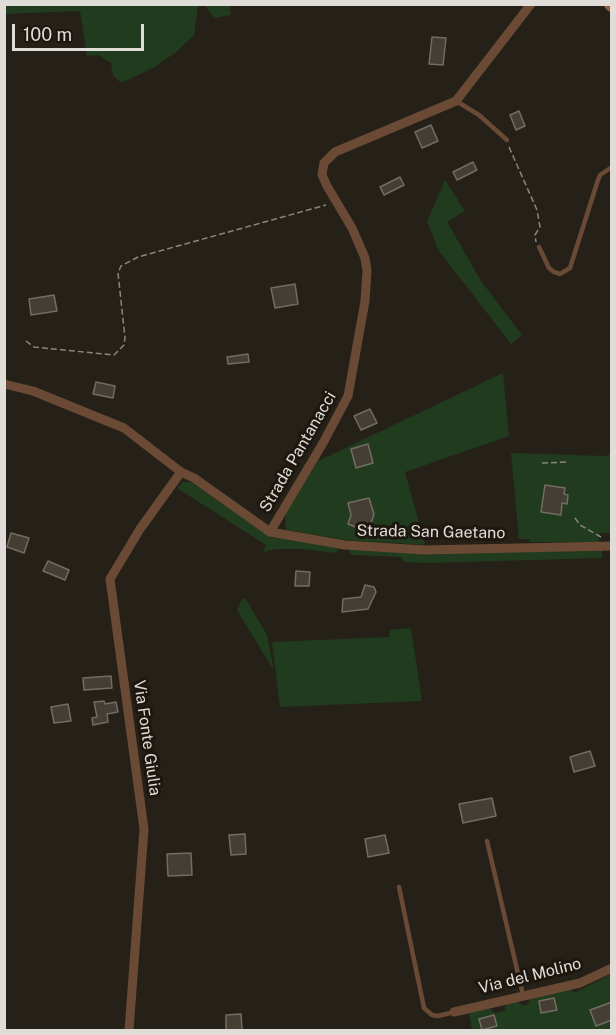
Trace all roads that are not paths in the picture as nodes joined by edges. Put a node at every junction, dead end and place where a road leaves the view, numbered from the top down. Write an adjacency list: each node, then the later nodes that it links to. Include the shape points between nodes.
1 (531, 4): 2 (street, Strada Pantanacci)
2 (456, 101): 3 (lane); 8 (street, Strada Pantanacci, via 335,152 324,163 322,175 365,258 365,301 352,381 342,409)
3 (507, 140)
4 (612, 167): 5 (lane, via 600,175 570,268 560,274 554,272)
5 (539, 247)
6 (4, 384): 7 (street, Strada San Gaetano, via 33,391 124,428)
7 (181, 472): 8 (street, Strada San Gaetano); 15 (street, Via Fonte Giulia, via 110,579 144,829)
8 (270, 532): 9 (street, Strada San Gaetano, via 345,545 424,550)
9 (608, 542)
10 (487, 841): 13 (lane)
11 (399, 887): 14 (lane, via 424,1008 432,1015)
12 (612, 968): 13 (street, Via del Molino, via 580,983)
13 (523, 995): 14 (street, Via del Molino)
14 (454, 1012)
15 (129, 1030)

